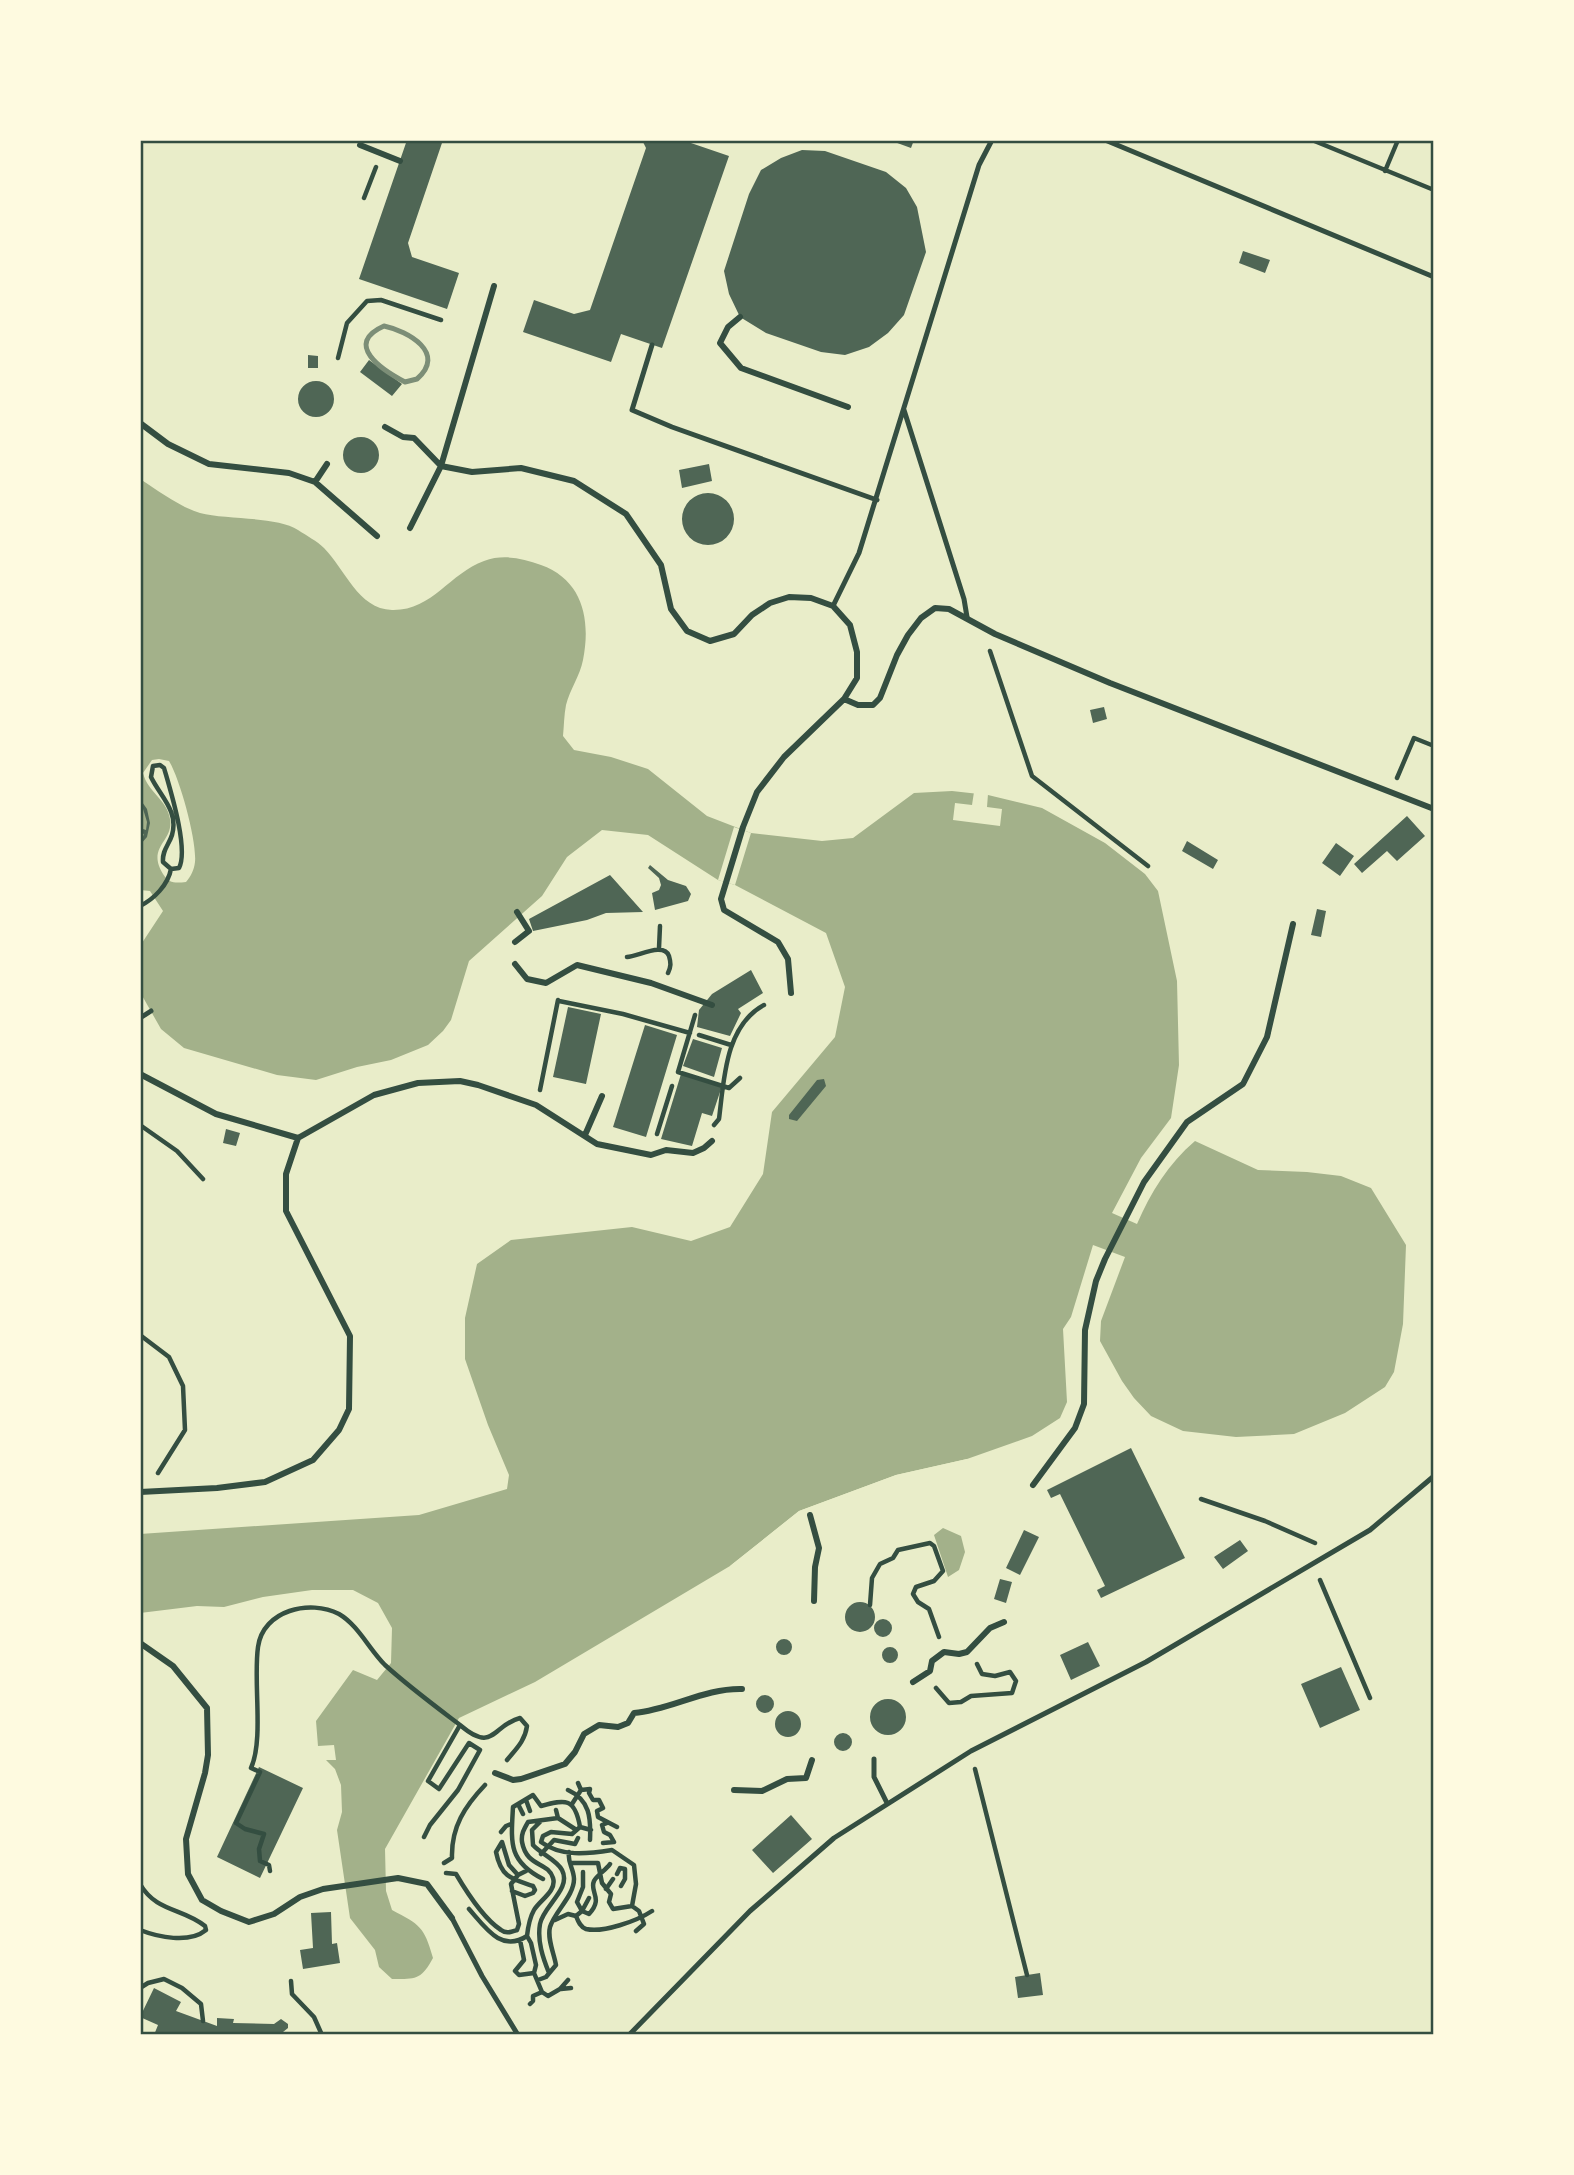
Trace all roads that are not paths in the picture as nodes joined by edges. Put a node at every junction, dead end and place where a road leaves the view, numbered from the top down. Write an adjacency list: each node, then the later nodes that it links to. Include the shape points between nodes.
1 (992, 140): 10 (lane, via 979,165)
2 (1105, 140): 5 (lane)
3 (360, 145): 4 (street)
4 (400, 161)
5 (1434, 277)
6 (494, 286): 14 (street)
7 (740, 317): 9 (street, via 720,342 741,368)
8 (652, 345): 16 (lane, via 632,410)
9 (848, 407)
10 (904, 410): 16 (lane); 20 (lane)
11 (140, 423): 15 (street, via 168,444 209,464 289,472)
12 (385, 427): 14 (street, via 414,438)
13 (327, 464): 15 (street)
14 (441, 466): 17 (street); 19 (street, via 472,472 521,468 574,481 626,514 661,565 671,609 687,631 709,641 734,634 752,615 789,597)
15 (315, 482): 18 (street)
16 (877, 500): 19 (lane, via 859,553)
17 (410, 528)
18 (377, 536)
19 (833, 606): 21 (street, via 850,625 857,652 857,678)
20 (967, 617): 21 (street, via 935,608 908,635 873,705); 22 (street, via 995,634 1110,683)
21 (844, 699): 27 (street, via 784,757 757,792 721,899 724,911 779,942 788,959)
22 (1434, 809)
23 (517, 912): 25 (street, via 529,931)
24 (1293, 925): 37 (street, via 1267,1037 1243,1084 1187,1122 1144,1182 1105,1259 1085,1330 1084,1404 1074,1428)
25 (515, 942)
26 (515, 964): 28 (street, via 527,979 546,983 578,965 651,983)
27 (791, 993)
28 (712, 1005)
29 (151, 1011): 30 (lane)
30 (140, 1017)
31 (140, 1074): 34 (street, via 216,1114)
32 (602, 1096): 33 (street)
33 (585, 1135): 34 (street, via 536,1105 460,1081 418,1083 374,1095); 35 (street, via 597,1144 651,1155 666,1150 693,1153)
34 (298, 1138): 38 (street, via 286,1174 286,1211 351,1336 349,1409 339,1430 313,1460 265,1482)
35 (712, 1141)
36 (1434, 1476): 49 (lane, via 1370,1530 1146,1662 971,1751)
37 (1033, 1485)
38 (142, 1491)
39 (810, 1516): 40 (street, via 819,1548)
40 (814, 1601)
41 (1004, 1622): 43 (street, via 990,1628 967,1652 944,1652 932,1661 930,1671)
42 (140, 1643): 50 (street, via 173,1666 207,1708 208,1755 186,1839 188,1874 202,1900 249,1922 323,1889 398,1878 427,1884)
43 (913, 1682)
44 (742, 1689): 47 (street, via 729,1688 652,1712 634,1713 628,1723 618,1727 599,1725 584,1734 565,1764 522,1779)
45 (874, 1759): 49 (lane, via 874,1777)
46 (812, 1760): 48 (street, via 806,1778 787,1779 762,1791)
47 (495, 1773)
48 (734, 1790)
49 (887, 1803): 52 (lane, via 834,1839 750,1911)
50 (452, 1918): 51 (lane)
51 (518, 2035)
52 (629, 2035)

